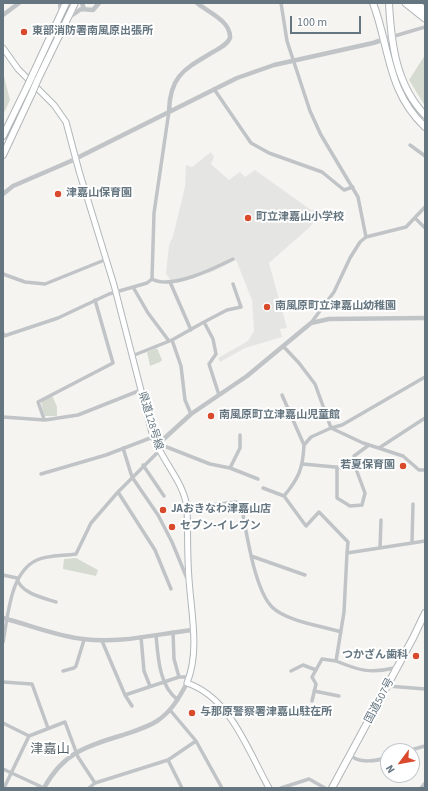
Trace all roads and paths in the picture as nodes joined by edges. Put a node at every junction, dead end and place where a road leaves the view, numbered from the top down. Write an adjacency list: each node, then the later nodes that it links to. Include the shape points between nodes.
1 (20, 3): 16 (street)
2 (60, 3): 15 (street)
3 (66, 3): 15 (main road)
4 (75, 3): 18 (main road)
5 (82, 3): 13 (street)
6 (99, 3): 13 (street, via 93,10)
7 (197, 3): 25 (street, via 222,21 228,29 230,38 224,45 186,69 177,79 171,96)
8 (281, 3): 23 (street, via 288,42)
9 (373, 3): 21 (main road)
10 (389, 3): 20 (main road)
11 (406, 3): 17 (highway)
12 (416, 3): 14 (highway)
13 (84, 9): 18 (street, via 77,11)
14 (425, 11)
15 (61, 14): 28 (main road, bridge)
16 (3, 15)
17 (425, 18)
18 (68, 19): 30 (main road, bridge)
19 (425, 27): 20 (street)
20 (391, 36): 21 (street); 26 (main road, via 403,82 409,95)
21 (383, 40): 23 (street); 27 (main road, via 398,92)
22 (3, 48): 32 (main road, 県道128号線, via 18,69 63,117)
23 (295, 60): 24 (street, via 260,69); 33 (street, via 318,129)
24 (214, 90): 25 (street); 33 (street, via 252,143 269,153 322,172 344,190)
25 (170, 111): 32 (street); 42 (street, via 154,213)
26 (425, 115)
27 (425, 127)
28 (3, 136)
29 (410, 145): 31 (street)
30 (3, 155)
31 (425, 156)
32 (76, 159): 34 (street, via 13,186); 40 (main road, 県道128号線)
33 (353, 187): 38 (street, via 361,207)
34 (3, 194)
35 (425, 207): 36 (street)
36 (415, 218): 37 (street); 38 (street, via 406,227)
37 (425, 228)
38 (366, 237): 50 (street, via 355,249 334,292)
39 (233, 258): 43 (street, via 209,271)
40 (107, 259): 41 (street, via 45,284 25,282); 46 (main road, 県道128号線)
41 (3, 274)
42 (152, 279): 43 (street, via 157,282); 45 (street)
43 (170, 282): 51 (street)
44 (233, 284): 49 (street, via 241,307 227,310)
45 (133, 287): 46 (street); 53 (street, via 148,313)
46 (116, 291): 47 (street); 55 (main road, 県道128号線)
47 (95, 300): 52 (street, via 58,318 4,336); 63 (street, via 113,363 38,402)
48 (425, 318): 50 (street, via 329,319)
49 (204, 322): 51 (street); 58 (street, via 216,354 209,364)
50 (311, 323): 54 (street)
51 (191, 330): 53 (street)
52 (3, 333)
53 (170, 340): 55 (street); 60 (street, via 181,366 185,400)
54 (283, 346): 58 (street); 64 (street, via 300,363 315,384)
55 (132, 356): 57 (main road, 県道128号線)
56 (425, 377): 64 (street, via 342,425)
57 (141, 390): 63 (street, via 78,415); 66 (main road, 県道128号線)
58 (219, 395): 60 (street)
59 (282, 395): 67 (street)
60 (191, 414): 69 (street)
61 (3, 417): 63 (street)
62 (425, 418): 71 (street)
63 (44, 419)
64 (331, 428): 67 (street, via 311,437); 68 (street)
65 (240, 435): 75 (street, via 240,448)
66 (153, 437): 69 (main road, 県道128号線); 70 (street)
67 (304, 445): 72 (street)
68 (369, 445): 71 (street); 76 (street, via 354,456)
69 (158, 447): 73 (street); 75 (street); 86 (main road, 県道128号線, via 183,490)
70 (122, 448): 78 (street); 79 (street)
71 (379, 448): 77 (street, via 403,456 419,470)
72 (303, 464): 74 (street); 84 (street)
73 (143, 465): 79 (street); 83 (street)
74 (337, 467): 76 (street); 76 (street, via 337,498 350,506 362,505 365,494)
75 (230, 468): 80 (street)
76 (356, 469)
77 (425, 470)
78 (41, 474)
79 (132, 477): 82 (street); 96 (street, via 165,528)
80 (258, 479)
81 (263, 488): 84 (street)
82 (118, 492): 95 (street, via 91,522 76,554 38,559 24,568); 97 (street, via 155,550)
83 (164, 496)
84 (284, 496): 91 (street, via 306,526 319,512 348,542)
85 (413, 504): 88 (street)
86 (187, 508): 92 (street, via 236,502 241,504); 96 (main road, 県道128号線)
87 (381, 520): 90 (street)
88 (412, 542): 89 (street); 90 (street)
89 (425, 542)
90 (380, 548): 91 (street)
91 (347, 553): 103 (street)
92 (250, 556): 94 (street); 103 (street, via 264,595 272,606 286,615)
93 (3, 575): 95 (street, via 15,577)
94 (305, 575)
95 (17, 581): 98 (street, via 29,591); 100 (street)
96 (189, 584): 101 (main road, 県道128号線)
97 (171, 588)
98 (56, 602)
99 (425, 613): 111 (main road, 国道507号)
100 (5, 619): 106 (street); 108 (street)
101 (192, 630): 102 (street); 115 (main road, 県道128号線, via 194,640)
102 (173, 632): 104 (street); 114 (street, via 174,659)
103 (341, 632): 109 (street)
104 (156, 635): 105 (street); 117 (street)
105 (141, 637): 107 (street); 119 (street, via 144,671)
106 (84, 640): 107 (street); 112 (street, via 76,666)
107 (102, 641): 123 (street)
108 (3, 642)
109 (336, 661): 110 (street, via 322,659); 111 (street, via 368,672 394,668)
110 (316, 670): 113 (street, via 304,665); 122 (street, via 312,677 316,684)
111 (396, 670): 120 (main road, 国道507号)
112 (63, 671)
113 (291, 671)
114 (179, 677): 115 (street); 117 (street)
115 (190, 677): 118 (main road, 県道128号線)
116 (3, 682): 130 (street, via 32,684)
117 (164, 682): 119 (street); 125 (street, via 169,692)
118 (187, 684): 125 (street); 146 (main road, via 214,698 228,712)
119 (150, 686): 123 (street)
120 (388, 686): 121 (street); 134 (main road, 国道507号)
121 (425, 689)
122 (314, 691): 124 (street); 126 (street)
123 (125, 695): 127 (street)
124 (339, 696)
125 (178, 700): 128 (street)
126 (312, 701)
127 (132, 706)
128 (170, 710): 132 (street); 133 (street, via 148,726)
129 (3, 723): 131 (street)
130 (48, 728): 131 (street); 133 (street, via 65,722)
131 (29, 736): 138 (street)
132 (196, 741): 136 (street); 145 (street)
133 (76, 752): 140 (street); 142 (street, via 59,766)
134 (350, 755): 135 (street, via 353,758 370,761); 149 (main road, 国道507号)
135 (380, 759)
136 (168, 760): 140 (street); 144 (street)
137 (3, 769): 138 (street)
138 (12, 773): 141 (street); 142 (street)
139 (425, 782): 150 (street)
140 (95, 783): 143 (street)
141 (4, 788)
142 (44, 788)
143 (89, 788)
144 (181, 788)
145 (222, 788)
146 (269, 788)
147 (281, 788): 148 (street, via 309,779)
148 (325, 788)
149 (332, 788)
150 (421, 788)

